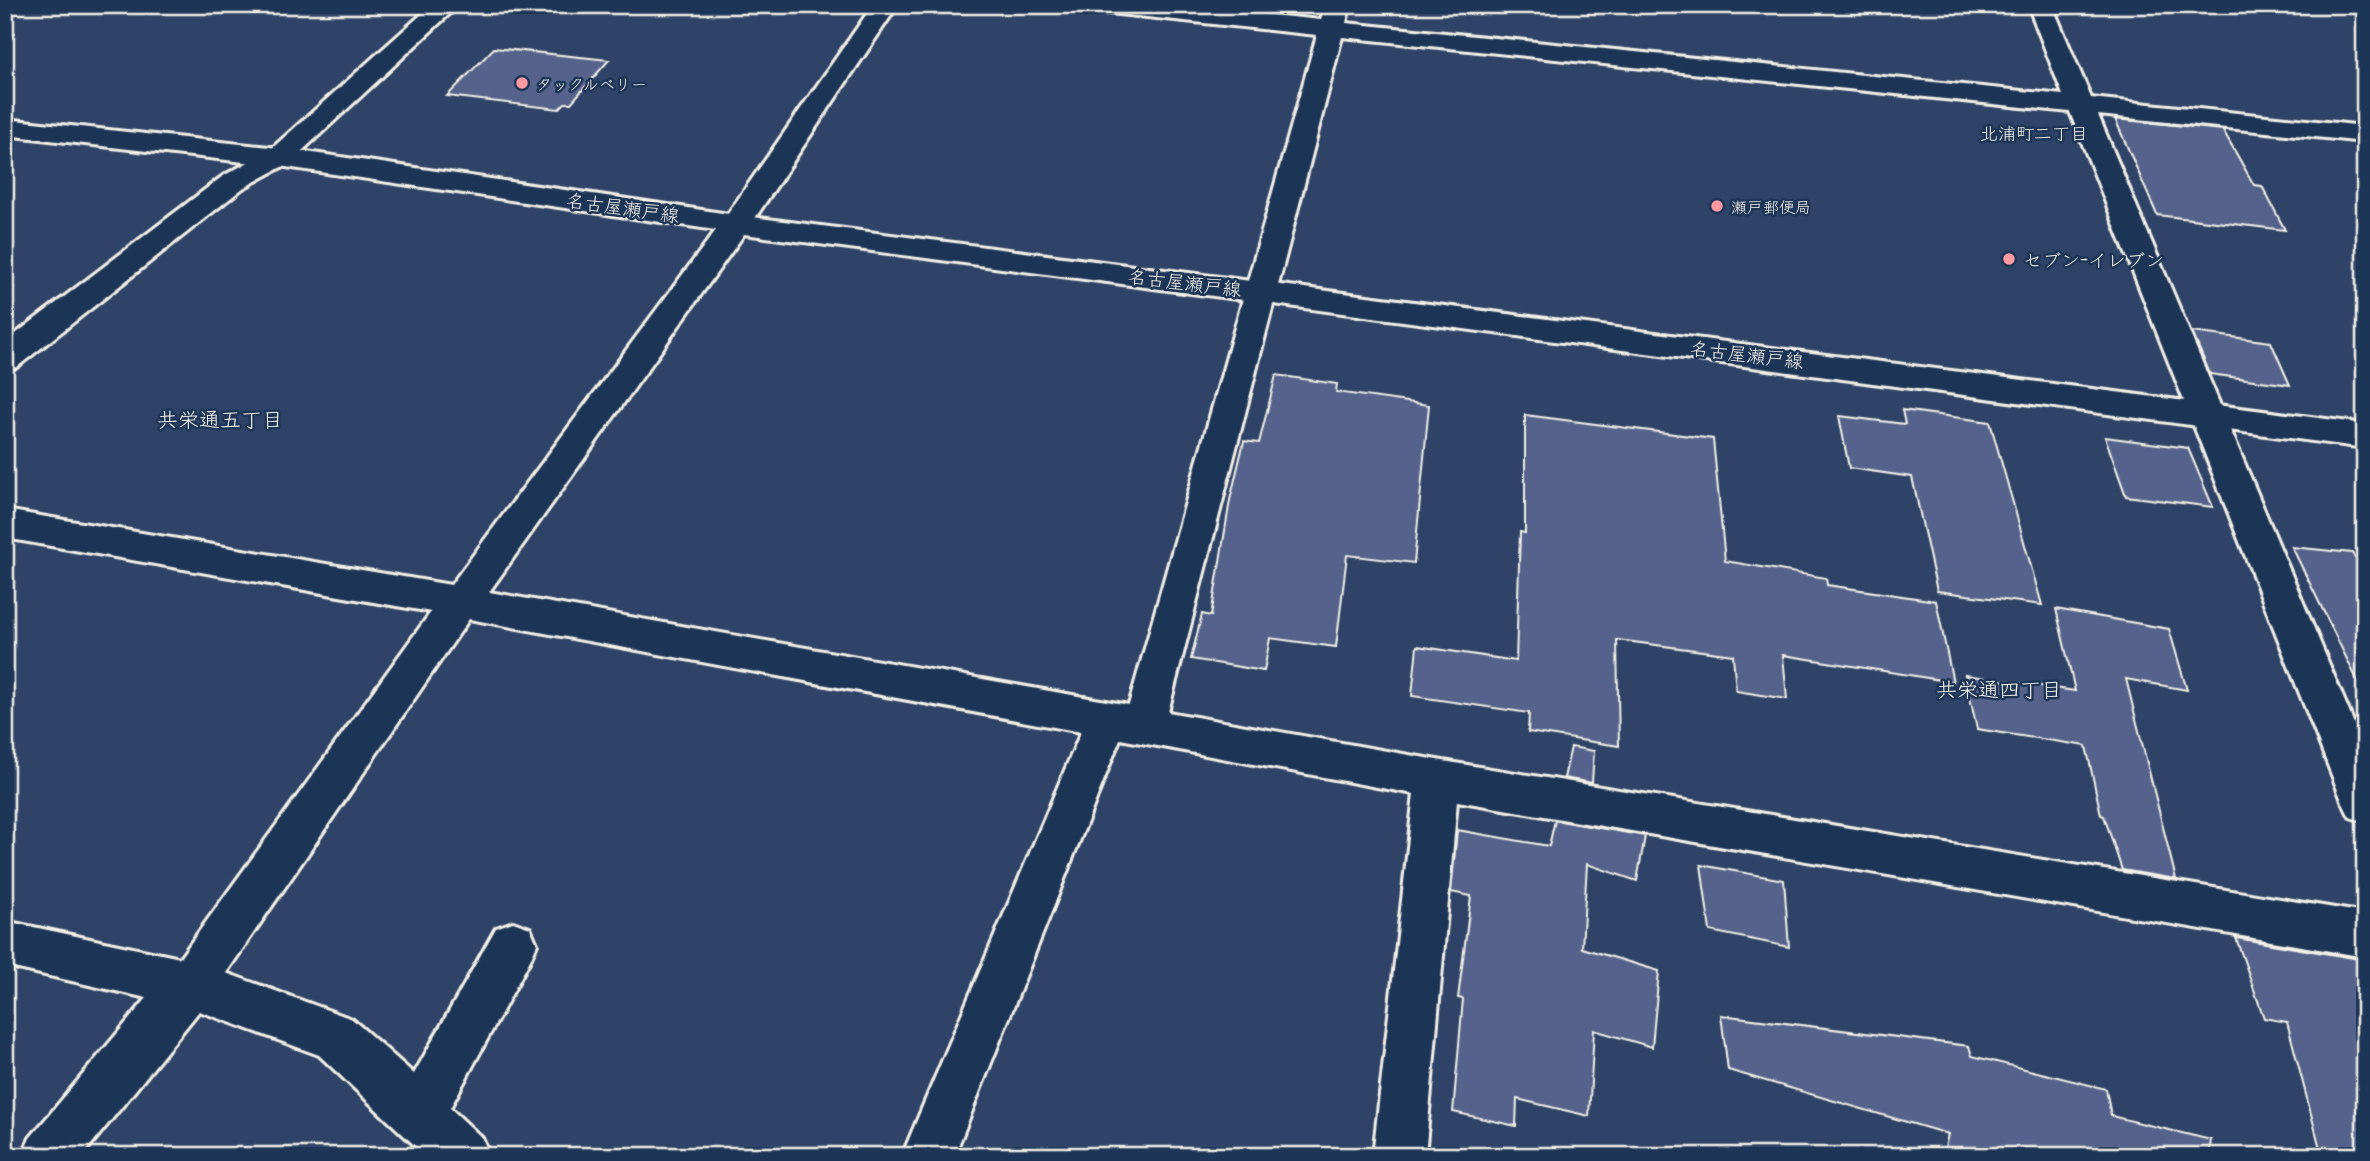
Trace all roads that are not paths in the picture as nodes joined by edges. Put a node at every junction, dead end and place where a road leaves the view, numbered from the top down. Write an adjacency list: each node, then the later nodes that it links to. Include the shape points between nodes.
1 (447, 5): 9 (street)
2 (886, 5): 10 (street)
3 (1099, 5): 5 (street)
4 (2040, 5): 6 (street)
5 (1335, 17): 6 (street); 11 (street)
6 (2080, 104): 8 (street); 13 (street)
7 (5, 127): 9 (street, 名古屋瀬戸線)
8 (2365, 134)
9 (279, 157): 10 (street, 名古屋瀬戸線); 12 (street, via 233,182)
10 (736, 224): 11 (street, 名古屋瀬戸線); 16 (street)
11 (1263, 292): 13 (street, 名古屋瀬戸線); 17 (street)
12 (5, 359)
13 (2206, 413): 14 (street, 名古屋瀬戸線); 19 (street)
14 (2365, 436)
15 (5, 524): 16 (street)
16 (460, 602): 17 (street); 23 (street)
17 (1125, 722): 18 (street); 27 (street, via 1004,975)
18 (1437, 779): 20 (street); 28 (street)
19 (2365, 803)
20 (2365, 934)
21 (5, 943): 23 (street)
22 (513, 944): 24 (street)
23 (190, 984): 24 (street, via 335,1036); 25 (street)
24 (419, 1115): 26 (street)
25 (48, 1156)
26 (464, 1156)
27 (928, 1156)
28 (1399, 1156)

